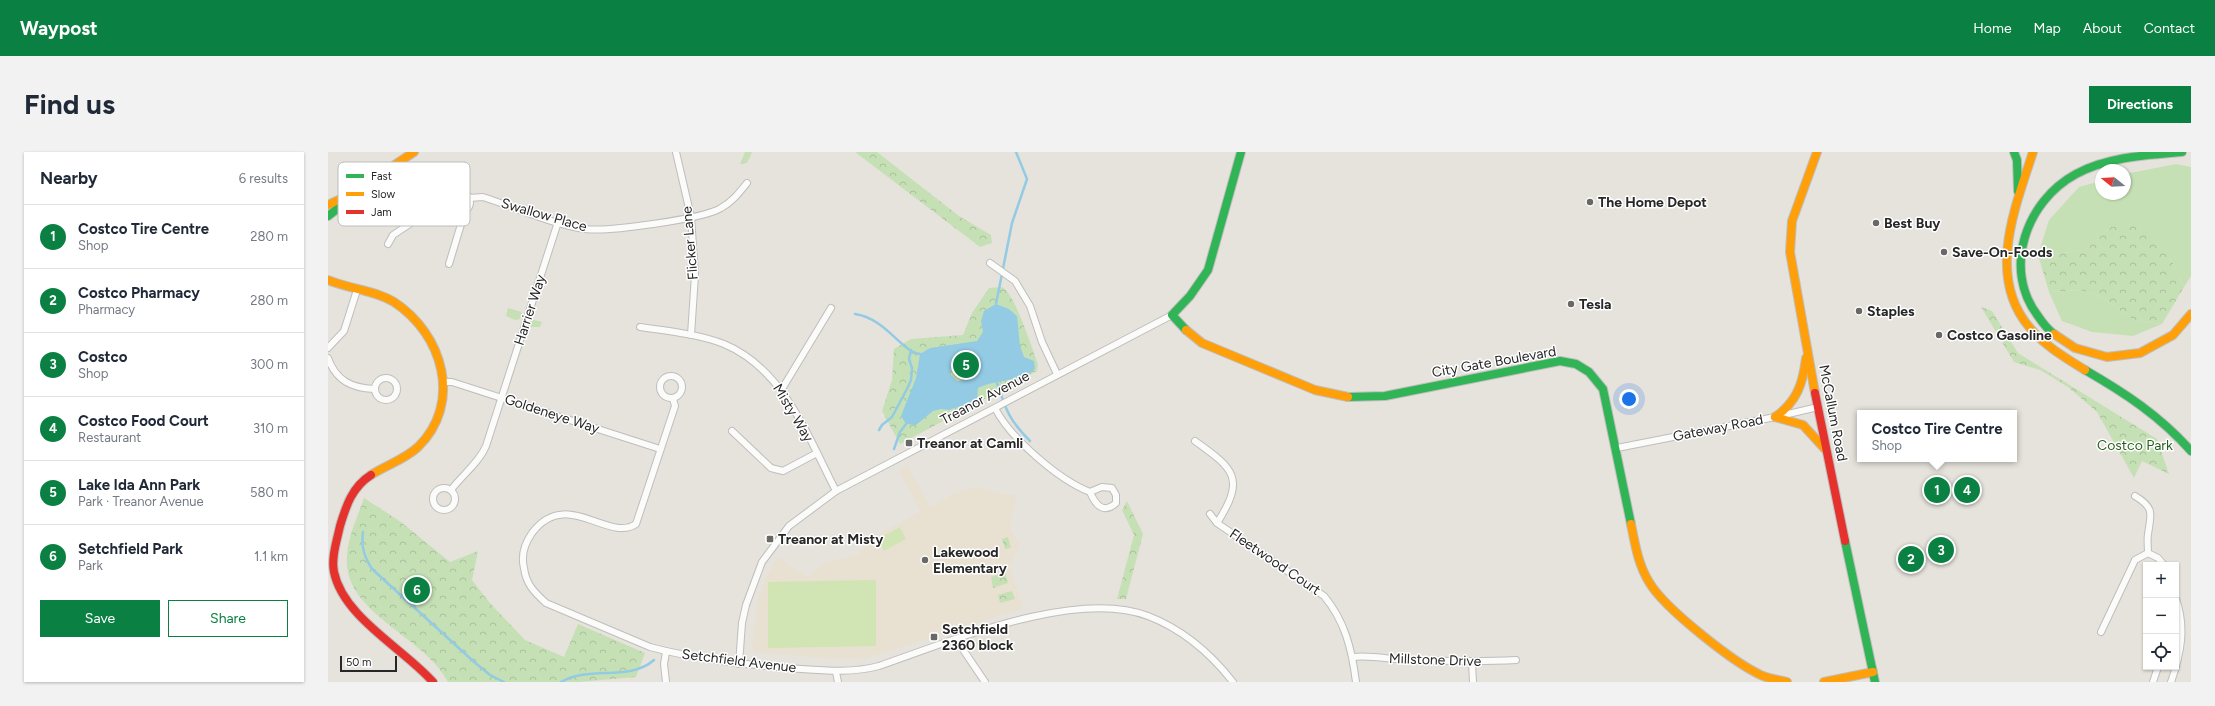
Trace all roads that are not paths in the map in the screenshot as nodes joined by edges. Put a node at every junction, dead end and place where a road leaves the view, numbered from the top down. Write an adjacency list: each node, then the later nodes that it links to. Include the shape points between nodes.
1 (414, 152): 8 (main road)
2 (676, 152): 18 (street, Flicker Lane)
3 (1242, 152): 29 (main road, Treanor Avenue, via 1208,270 1197,288)
4 (1817, 152): 33 (main road, McCallum Road, via 1799,196 1790,239 1792,270)
5 (2014, 152): 16 (main road, via 2018,183)
6 (2033, 152): 16 (main road)
7 (2182, 152): 28 (main road, via 2140,156 2082,170 2051,191 2029,219 2019,249 2018,273 2026,301 2041,325 2058,340 2084,352 2109,357 2132,355 2155,347 2174,335)
8 (398, 162)
9 (747, 183): 18 (street, Swallow Place, via 734,199 719,209)
10 (338, 197): 12 (main road)
11 (470, 198): 19 (street, Swallow Place, via 484,197)
12 (328, 199)
13 (338, 200): 14 (main road)
14 (328, 205)
15 (338, 208): 17 (main road)
16 (2016, 208): 48 (main road, via 2007,255 2008,286 2016,308 2028,328 2045,345 2148,409 2169,425)
17 (328, 216)
18 (691, 217): 19 (street, Swallow Place, via 639,226 596,229 578,228); 31 (street, Flicker Lane, via 695,275)
19 (558, 222): 39 (street, Harrier Way)
20 (407, 226): 22 (street, Swallow Place, via 393,235)
21 (460, 226): 24 (street)
22 (388, 244)
23 (990, 263): 35 (street, via 1015,281 1030,306 1042,342)
24 (448, 264)
25 (328, 280): 26 (main road)
26 (357, 290): 32 (street, via 344,331); 36 (main road, via 392,301 416,318 433,340 441,361)
27 (831, 308): 38 (street)
28 (2191, 314)
29 (1172, 315): 35 (street, Treanor Avenue); 46 (main road, City Gate Boulevard, via 1181,327 1202,343 1315,390 1351,398 1385,396 1560,361 1578,365 1593,374 1603,388)
30 (640, 327): 31 (street, Misty Way)
31 (691, 335): 38 (street, Misty Way, via 723,344 746,355)
32 (328, 348)
33 (1807, 350): 41 (main road, McCallum Road); 43 (main road, via 1800,391 1786,411)
34 (328, 358): 37 (street, via 337,375 345,382 355,387)
35 (1057, 374): 42 (street, Treanor Avenue)
36 (444, 382): 39 (street, Goldeneye Way, via 452,382); 59 (main road, via 442,402 431,430 414,450 371,473 354,491 336,540)
37 (374, 388)
38 (782, 389): 49 (street, Misty Way)
39 (501, 398): 47 (street, Goldeneye Way); 51 (street, Harrier Way, via 482,454)
40 (673, 399): 47 (street, Setchfield Avenue, via 675,406)
41 (1818, 407): 43 (street, Gateway Road); 50 (main road, McCallum Road)
42 (995, 408): 52 (street, Treanor Avenue); 53 (street, via 1000,418 1032,453)
43 (1775, 417): 46 (street, Gateway Road); 50 (main road, via 1803,426)
44 (732, 431): 49 (street, via 771,468 783,471)
45 (1195, 441): 56 (street, via 1220,460 1232,475 1233,495)
46 (1617, 448): 79 (main road, City Gate Boulevard, via 1637,555 1658,596 1674,612 1738,662 1764,676)
47 (660, 449): 64 (street, Setchfield Avenue, via 636,524 623,529 574,514 555,516 534,531 527,541 522,561 533,592 546,602)
48 (2191, 451)
49 (817, 453): 52 (street, Misty Way)
50 (1827, 453): 71 (main road, McCallum Road)
51 (451, 490)
52 (836, 491): 68 (street, Treanor Avenue, via 789,526 762,562 746,605)
53 (1090, 492): 53 (street, via 1098,506 1103,509 1116,504 1116,495 1112,488 1102,487)
54 (2135, 496): 57 (street, via 2146,503 2150,510 2152,519 2148,534)
55 (1210, 514): 56 (street, Fleetwood Court)
56 (1217, 523): 65 (street, Fleetwood Court, via 1324,596 1340,618)
57 (2148, 553): 58 (street); 62 (street, via 2135,560)
58 (2161, 562)
59 (331, 571): 72 (main road, via 343,596 359,615 421,667)
60 (2179, 607): 61 (street)
61 (2180, 628): 83 (street, via 2183,640)
62 (2101, 632)
63 (960, 639): 70 (street, Setchfield Avenue, via 874,667); 75 (street, via 964,651); 76 (street, Setchfield Avenue, via 1029,617 1083,609 1119,609 1147,615 1176,630 1211,658)
64 (666, 652): 68 (street, Setchfield Avenue); 73 (street)
65 (1353, 657): 67 (street, Millstone Drive); 77 (street, Fleetwood Court)
66 (1516, 660): 67 (street, Millstone Drive)
67 (1472, 663): 78 (street)
68 (739, 664): 70 (street, Setchfield Avenue)
69 (2157, 670): 82 (street)
70 (836, 672): 74 (street)
71 (1873, 672): 80 (main road); 81 (main road, McCallum Road)
72 (432, 682)
73 (666, 682)
74 (838, 682)
75 (985, 682)
76 (1233, 682)
77 (1356, 682)
78 (1473, 682)
79 (1787, 682)
80 (1824, 682)
81 (1875, 682)
82 (2152, 682)
83 (2171, 682)

